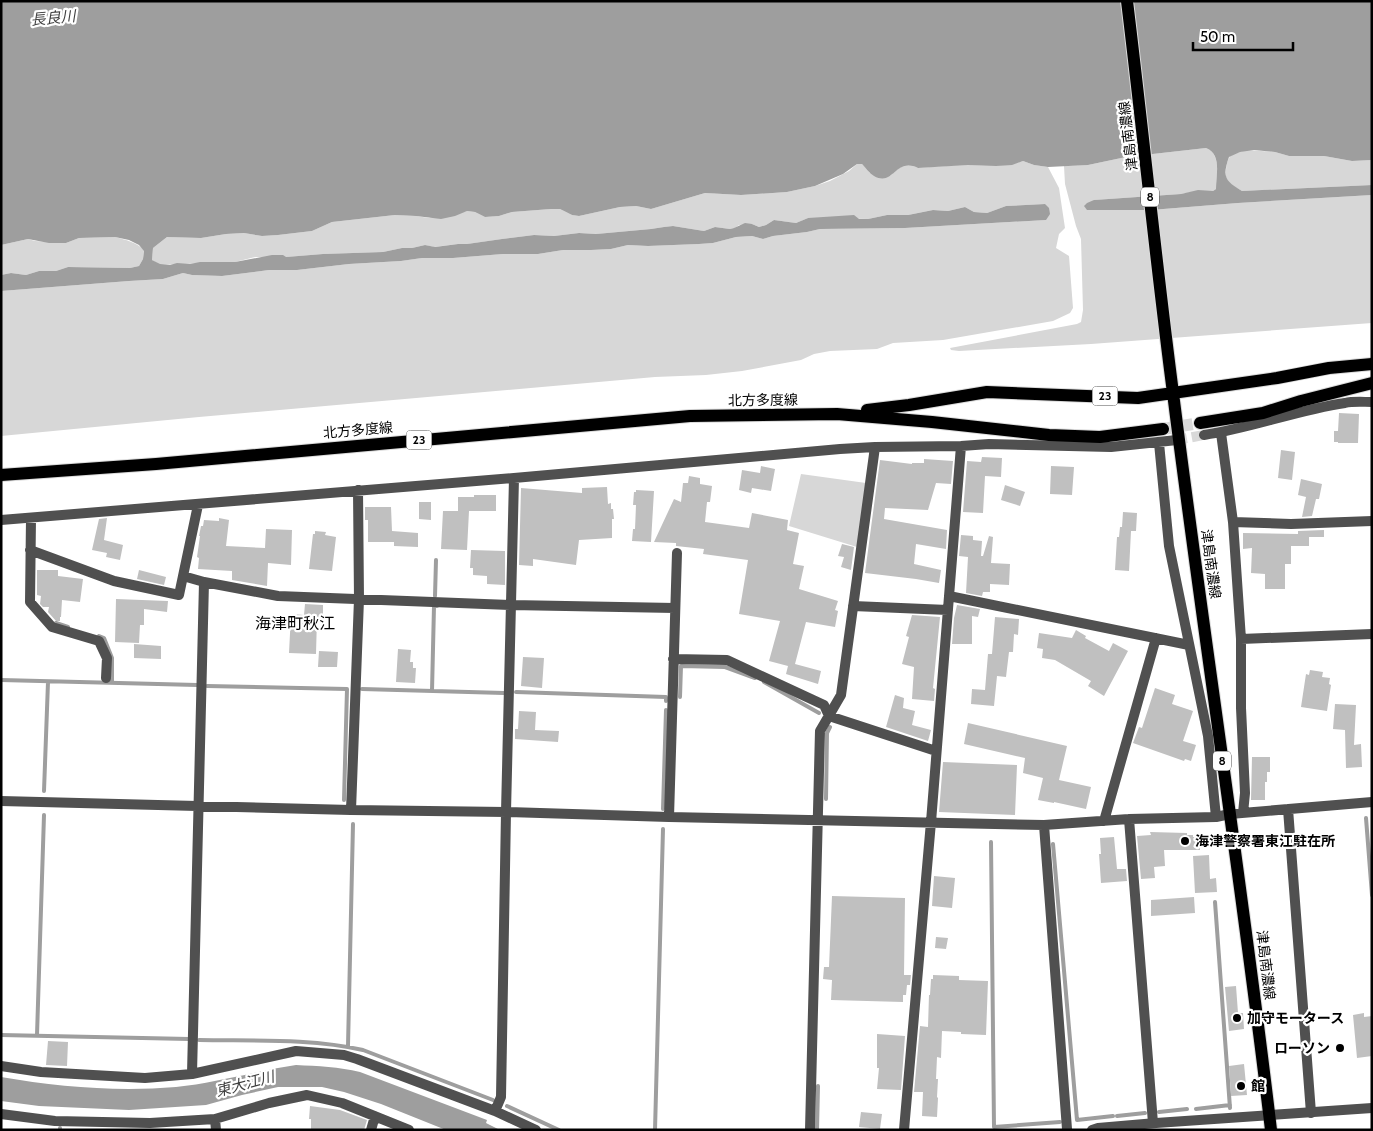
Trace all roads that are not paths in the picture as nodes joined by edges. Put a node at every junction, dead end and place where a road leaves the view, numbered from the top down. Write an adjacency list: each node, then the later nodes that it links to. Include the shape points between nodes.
1 (1128, 1): 4 (main road, 津島南濃線 / 8)
2 (1372, 364): 4 (main road, 23)
3 (1372, 383): 7 (main road)
4 (1173, 392): 6 (main road, 23, via 1138,398 987,392); 47 (main road, 津島南濃線 / 8)
5 (1372, 402): 9 (street, via 1346,403)
6 (837, 414): 8 (main road, via 1049,435 1100,437); 14 (main road, 北方多度線 / 23, via 690,416)
7 (1202, 429): 9 (street)
8 (1163, 430)
9 (1222, 433): 21 (street)
10 (1177, 440): 11 (street)
11 (1159, 442): 12 (street, via 1111,447); 35 (street, via 1169,546)
12 (961, 446): 13 (street); 26 (street)
13 (875, 447): 15 (street); 29 (street)
14 (1, 475)
15 (514, 478): 16 (street); 28 (street)
16 (358, 490): 17 (street); 27 (street)
17 (198, 504): 18 (street); 24 (street)
18 (31, 518): 19 (street); 22 (street)
19 (1, 520)
20 (1372, 521): 21 (street)
21 (1233, 522): 34 (street)
22 (30, 550): 24 (street, via 114,581 179,595); 37 (street, via 30,602 52,627 99,641 107,658)
23 (677, 553): 30 (street)
24 (183, 576): 25 (street)
25 (204, 582): 27 (street, via 278,596); 42 (street)
26 (949, 596): 31 (street); 33 (street)
27 (359, 599): 28 (street); 44 (street)
28 (511, 605): 30 (street); 45 (street)
29 (853, 606): 31 (street); 38 (street, via 841,696)
30 (675, 608): 36 (street)
31 (948, 610): 39 (street)
32 (1372, 634): 34 (street)
33 (1156, 638): 35 (street); 52 (street)
34 (1241, 639): 46 (street)
35 (1189, 645): 49 (street, via 1208,736)
36 (674, 659): 38 (street, via 727,660 824,705); 48 (street)
37 (106, 678)
38 (829, 716): 39 (street); 51 (street, via 820,731)
39 (936, 751): 53 (street)
40 (1, 801): 42 (street)
41 (1372, 802): 43 (street)
42 (199, 806): 44 (street); 56 (street)
43 (1288, 809): 46 (street); 59 (street)
44 (351, 810): 45 (street)
45 (506, 812): 48 (street); 58 (street, via 501,1097)
46 (1243, 813): 47 (street)
47 (1230, 814): 49 (street); 62 (main road, 津島南濃線 / 8)
48 (669, 817): 51 (street)
49 (1216, 817): 50 (street)
50 (1129, 819): 52 (street); 64 (street)
51 (818, 820): 53 (street); 69 (street)
52 (1104, 821): 54 (street)
53 (931, 822): 54 (street); 70 (street)
54 (1044, 825): 65 (street)
55 (1, 1066): 56 (street, via 41,1072 145,1078)
56 (192, 1074): 58 (street, via 296,1051 344,1055)
57 (1372, 1108): 59 (street)
58 (495, 1111): 68 (street)
59 (1311, 1112): 62 (street)
60 (1, 1114): 63 (street, via 54,1121)
61 (375, 1116): 63 (street, via 342,1103 306,1095 269,1102); 66 (street); 67 (street)
62 (1270, 1116): 64 (street); 73 (main road, 津島南濃線 / 8)
63 (215, 1124)
64 (1155, 1125): 72 (street)
65 (1068, 1129): 71 (street)
66 (371, 1130)
67 (409, 1130)
68 (536, 1130)
69 (810, 1130)
70 (904, 1130)
71 (1056, 1130)
72 (1092, 1130)
73 (1271, 1130)

